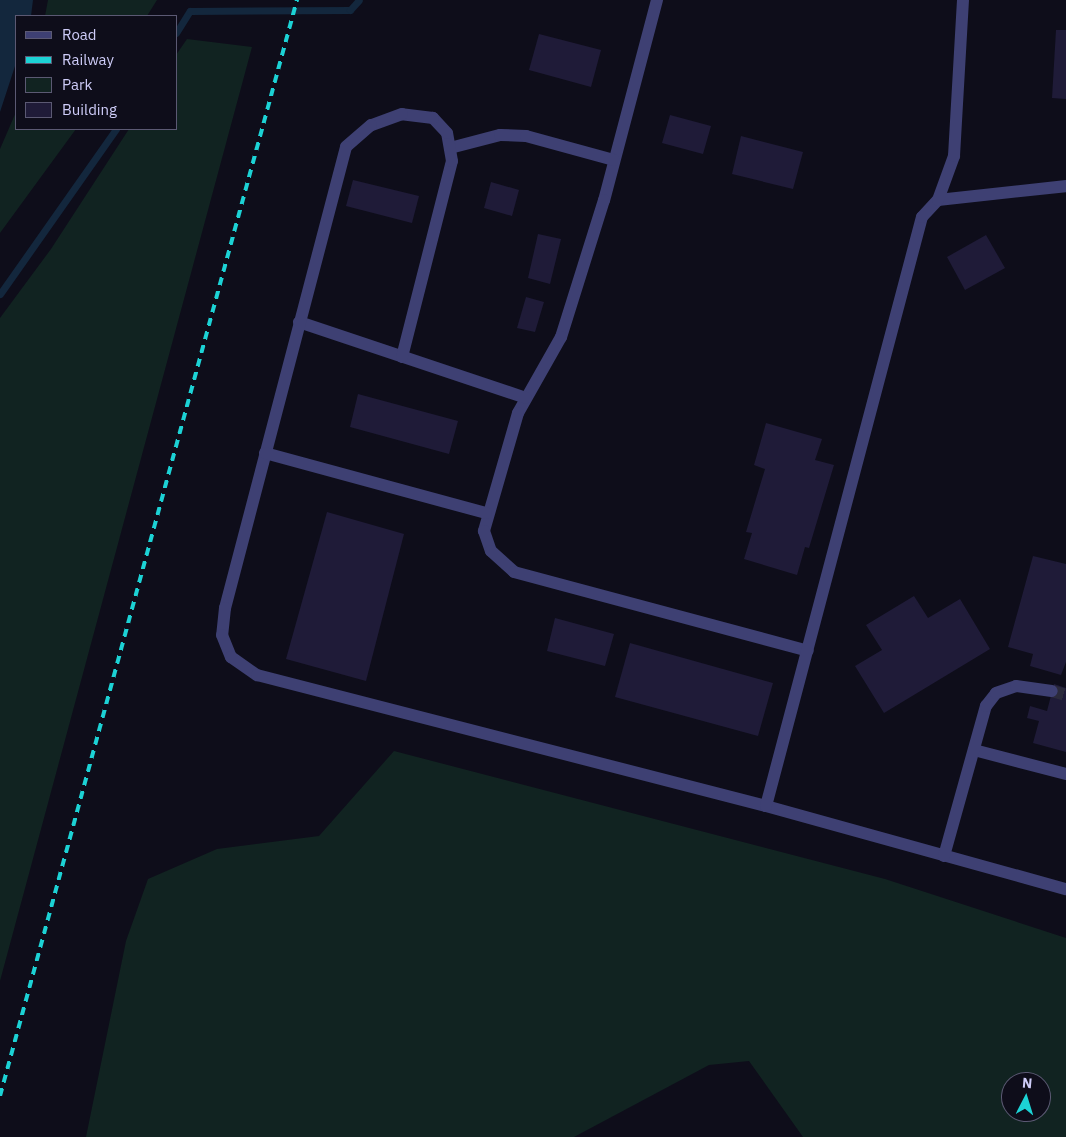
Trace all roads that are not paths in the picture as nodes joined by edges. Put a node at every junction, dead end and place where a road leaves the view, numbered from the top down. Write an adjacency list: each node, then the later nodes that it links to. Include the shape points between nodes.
1 (657, 0): 4 (lane)
2 (963, 0): 6 (lane, via 954,156)
3 (450, 148): 4 (lane, via 500,135 526,136); 7 (lane, via 447,133 433,118 402,114 371,125 346,147); 8 (lane, via 452,161)
4 (614, 160): 9 (lane, via 561,337)
5 (1066, 186): 6 (lane)
6 (938, 200): 12 (lane, via 922,217)
7 (300, 322): 8 (lane); 10 (lane)
8 (402, 357): 9 (lane)
9 (526, 398): 11 (lane, via 518,412)
10 (264, 453): 11 (lane); 16 (lane, via 224,608 222,635 231,657 257,674)
11 (486, 513): 12 (lane, via 484,531 492,551 514,572)
12 (808, 651): 16 (lane)
13 (1052, 692): 14 (lane, via 1016,686 996,693 986,706)
14 (974, 750): 15 (lane); 17 (lane)
15 (1066, 774)
16 (766, 806): 17 (lane)
17 (944, 856): 18 (lane)
18 (1066, 889)

